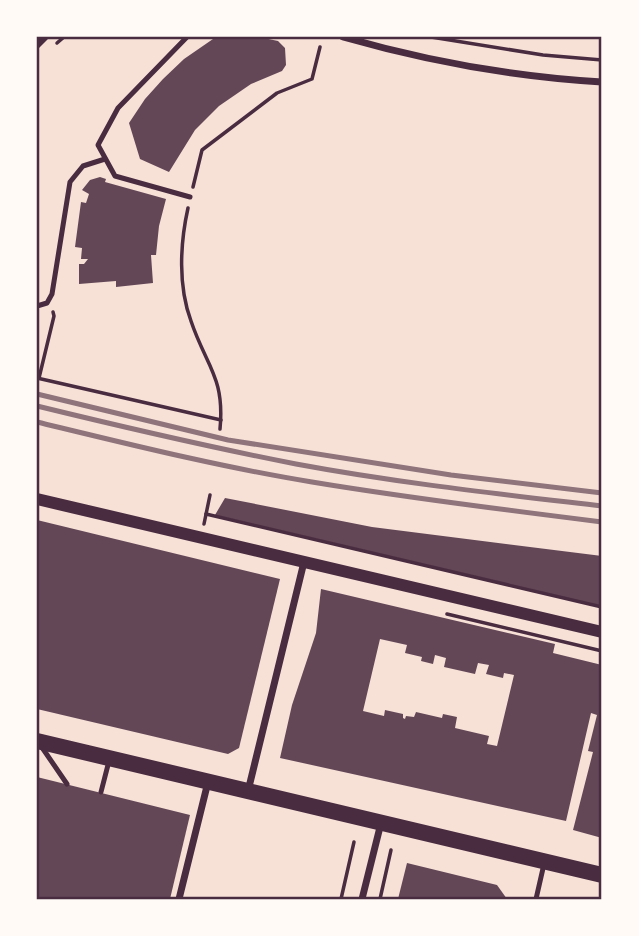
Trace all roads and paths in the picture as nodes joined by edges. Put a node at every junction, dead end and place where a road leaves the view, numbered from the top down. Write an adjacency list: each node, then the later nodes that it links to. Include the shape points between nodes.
1 (45, 37): 5 (street)
2 (187, 37): 9 (lane, via 118,108 98,145)
3 (342, 37): 8 (street, via 423,58)
4 (431, 37): 7 (path)
5 (37, 45)
6 (320, 47): 10 (path, via 312,79 277,93 202,150)
7 (602, 60)
8 (602, 82)
9 (105, 159): 10 (lane, via 115,176); 11 (lane, via 83,166 70,182)
10 (190, 197): 14 (path, via 183,239 184,289 190,319 219,387)
11 (49, 300): 12 (lane); 13 (path, via 54,316)
12 (37, 306)
13 (38, 378): 14 (path)
14 (221, 420): 15 (path)
15 (220, 429)
16 (210, 495): 18 (path)
17 (37, 499): 19 (street)
18 (206, 514): 19 (path); 21 (path)
19 (201, 538): 20 (street)
20 (304, 562): 22 (street); 27 (street)
21 (602, 607)
22 (602, 632)
23 (38, 741): 24 (main road); 26 (lane)
24 (110, 758): 25 (main road); 28 (lane)
25 (208, 782): 27 (main road); 34 (street)
26 (67, 784)
27 (248, 791): 29 (main road)
28 (101, 792)
29 (381, 823): 32 (main road); 36 (street)
30 (354, 842): 35 (path)
31 (391, 850): 37 (path)
32 (545, 861): 33 (main road); 38 (lane)
33 (602, 875)
34 (179, 899)
35 (341, 899)
36 (362, 899)
37 (380, 899)
38 (536, 899)

